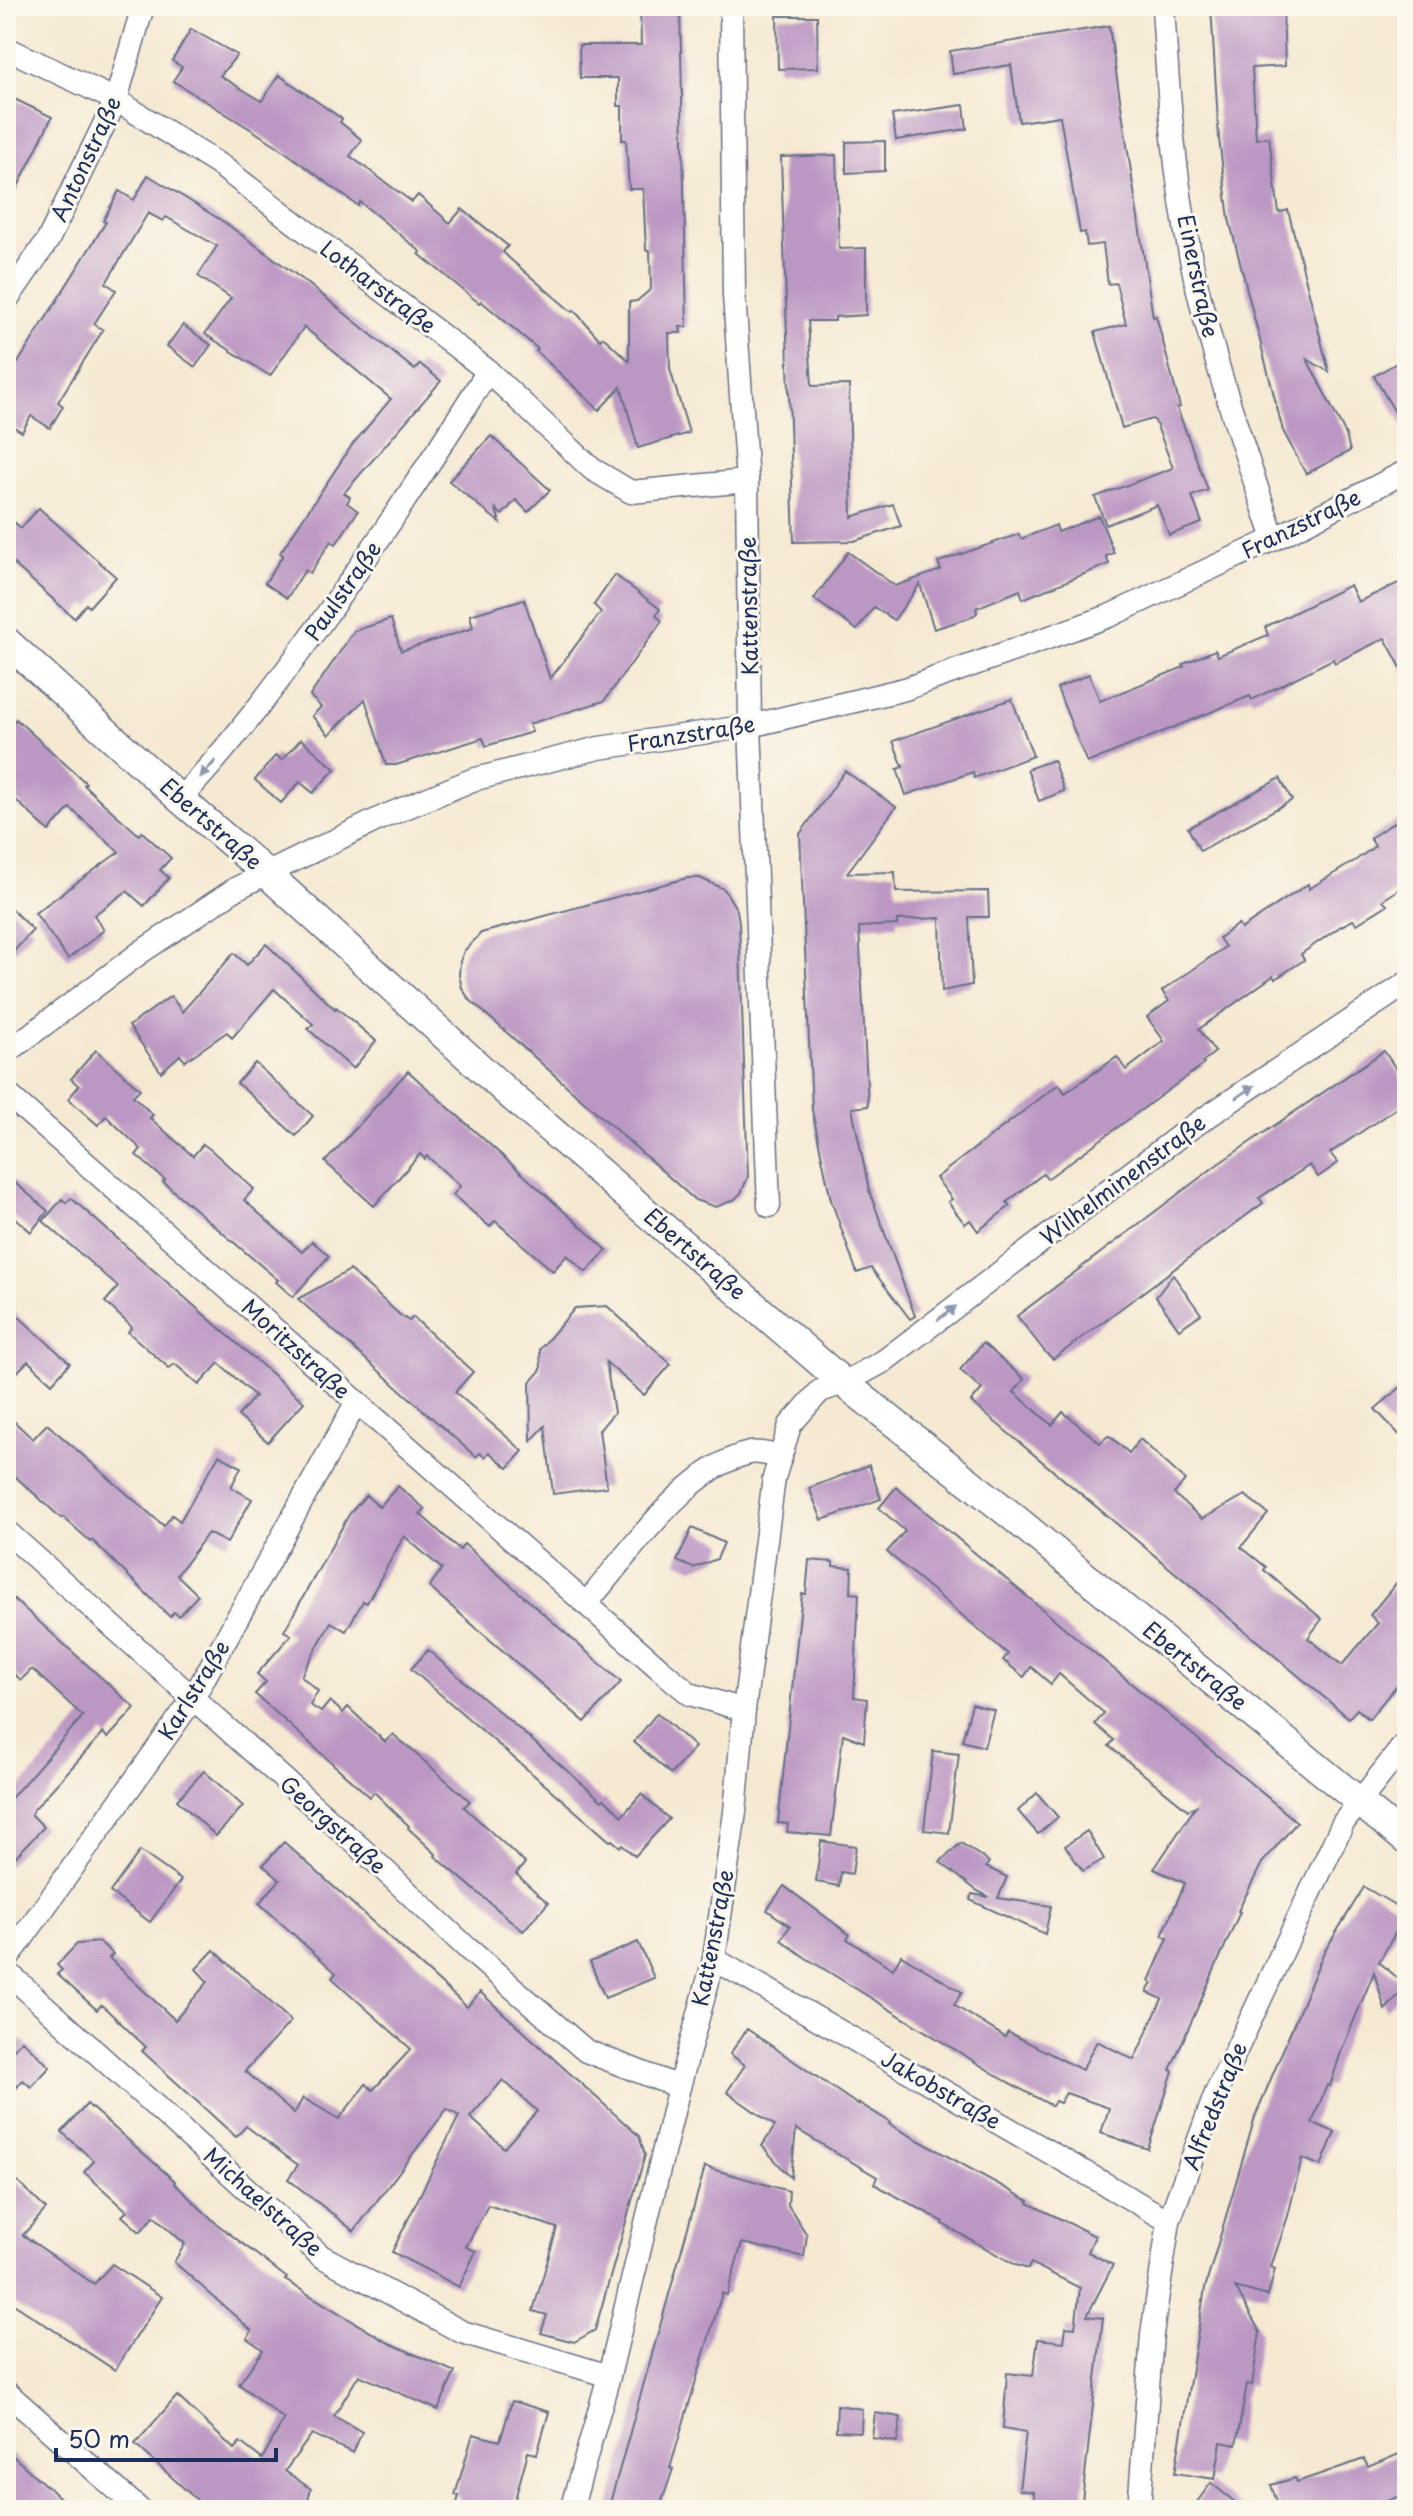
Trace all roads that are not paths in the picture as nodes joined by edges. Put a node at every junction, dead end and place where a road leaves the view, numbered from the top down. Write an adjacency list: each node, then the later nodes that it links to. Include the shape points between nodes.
1 (143, 6): 5 (street, Antonstraße)
2 (731, 6): 9 (street, Kattenstraße, via 734,295)
3 (1163, 6): 10 (street, Einerstraße, via 1169,120 1191,259 1223,387)
4 (6, 48): 5 (street, Lotharstraße)
5 (116, 100): 6 (street, Antonstraße, via 48,240); 7 (street, Lotharstraße, via 221,166)
6 (6, 301)
7 (488, 371): 9 (street, Lotharstraße, via 592,469 631,492); 13 (street, Paulstraße, one-way to 13, via 398,514 236,739)
8 (1407, 471): 10 (street, Franzstraße)
9 (747, 481): 12 (street, Kattenstraße)
10 (1274, 539): 12 (street, Franzstraße, via 1109,616 905,689)
11 (6, 641): 13 (street, Ebertstraße)
12 (750, 726): 14 (street, Franzstraße, via 599,748 472,780); 18 (street, Kattenstraße)
13 (180, 799): 14 (street, Ebertstraße)
14 (265, 872): 16 (street, Franzstraße, via 141,952); 19 (street, Ebertstraße, via 509,1094)
15 (1407, 983): 19 (street, Wilhelminenstraße, one-way to 15, via 884,1361 1186,1131)
16 (6, 1053)
17 (6, 1093): 20 (street, Moritzstraße)
18 (769, 1206)
19 (844, 1383): 21 (street, Kattenstraße, via 820,1391 790,1425); 27 (street, Ebertstraße)
20 (356, 1403): 23 (street, Moritzstraße); 24 (street, Karlstraße)
21 (781, 1457): 23 (street, via 753,1452 721,1463 691,1485); 25 (street, Kattenstraße)
22 (6, 1531): 24 (street, Georgstraße)
23 (586, 1604): 25 (street, Moritzstraße, via 690,1694)
24 (192, 1700): 30 (street, Karlstraße); 32 (street, Georgstraße, via 586,2051)
25 (744, 1710): 29 (street, Kattenstraße)
26 (1407, 1741): 27 (street, Alfredstraße)
27 (1359, 1801): 28 (street, Ebertstraße); 33 (street, Alfredstraße, via 1343,1823 1216,2093)
28 (1407, 1841)
29 (714, 1959): 32 (street, Kattenstraße); 33 (street, Jakobstraße)
30 (6, 1961)
31 (6, 1971): 34 (street, Michaelstraße, via 321,2256 462,2332)
32 (679, 2087): 34 (street, Kattenstraße)
33 (1169, 2221): 38 (street, Alfredstraße, via 1152,2334)
34 (609, 2376): 37 (street, Kattenstraße)
35 (6, 2392): 36 (street)
36 (140, 2510)
37 (571, 2510)
38 (1139, 2510)

